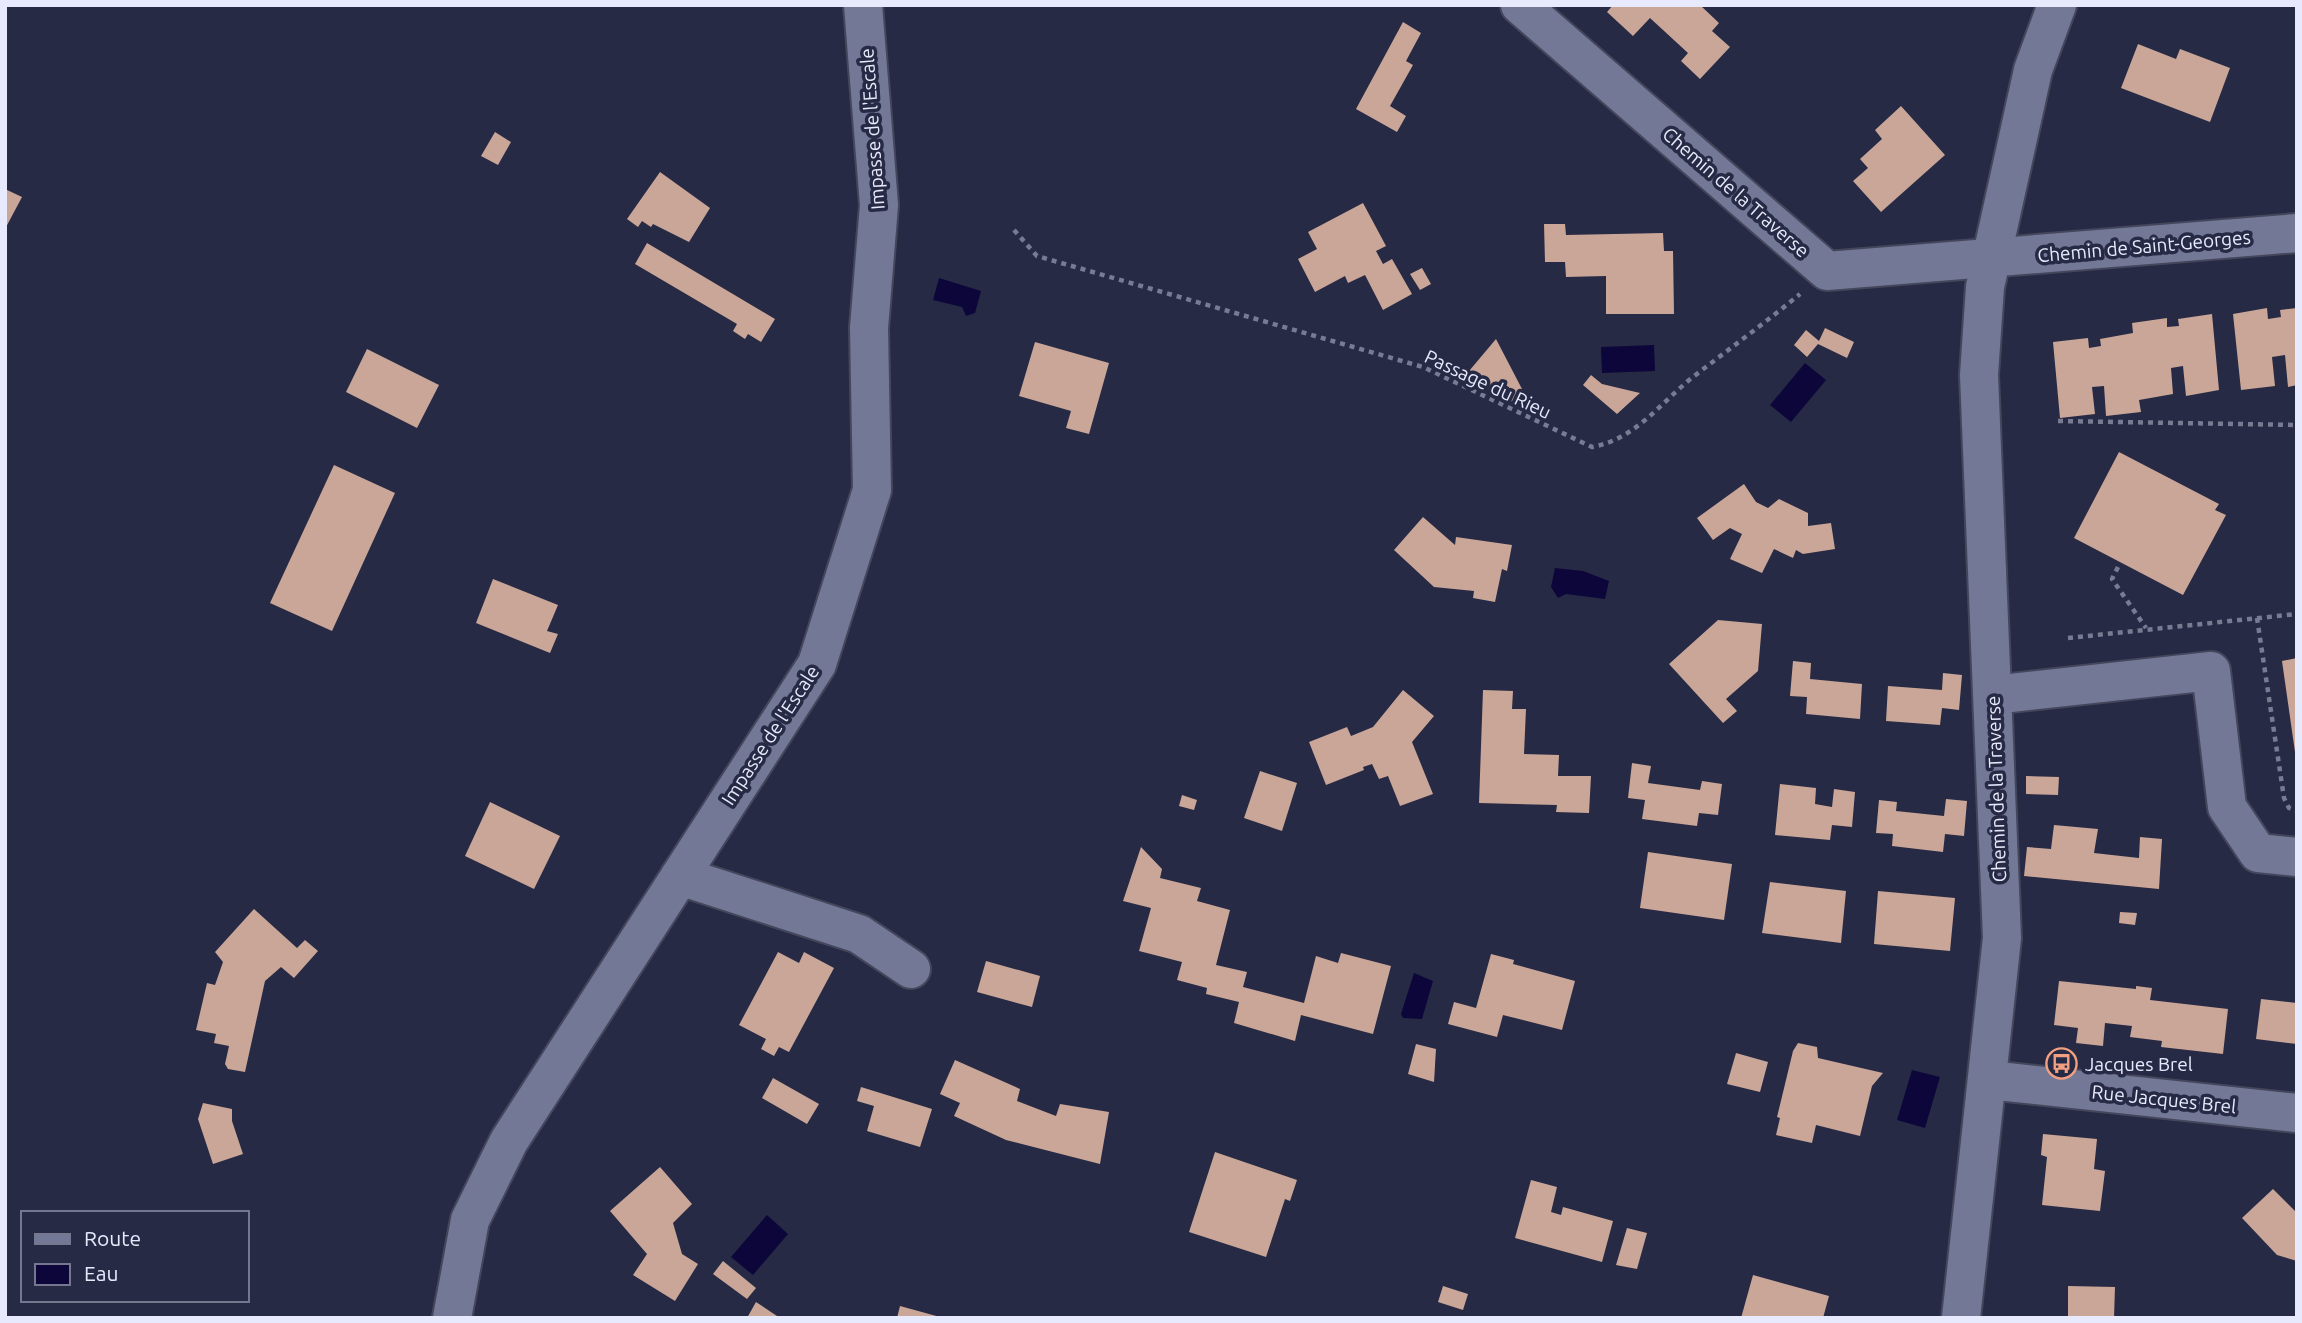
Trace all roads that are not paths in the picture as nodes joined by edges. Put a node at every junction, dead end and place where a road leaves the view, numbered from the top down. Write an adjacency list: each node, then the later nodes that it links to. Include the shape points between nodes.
1 (863, 5): 8 (street, Impasse de l'Escale, via 879,205 869,328 872,490 817,664)
2 (1520, 5): 5 (street, Chemin de la Traverse, via 1827,271)
3 (2057, 5): 5 (street, Chemin de la Traverse, via 2033,70)
4 (2297, 233): 5 (street, Chemin de Saint-Georges)
5 (1991, 260): 6 (street, Chemin de la Traverse, via 1979,375)
6 (1993, 695): 7 (street, via 2211,671 2228,807 2258,853); 10 (street, Chemin de la Traverse, via 2002,938)
7 (2297, 857)
8 (680, 876): 9 (street, via 859,934); 12 (street, Impasse de l'Escale, via 509,1142 470,1220)
9 (911, 969)
10 (1989, 1080): 11 (street, Rue Jacques Brel); 13 (street, Chemin de la Traverse)
11 (2297, 1113)
12 (452, 1318)
13 (1961, 1318)

